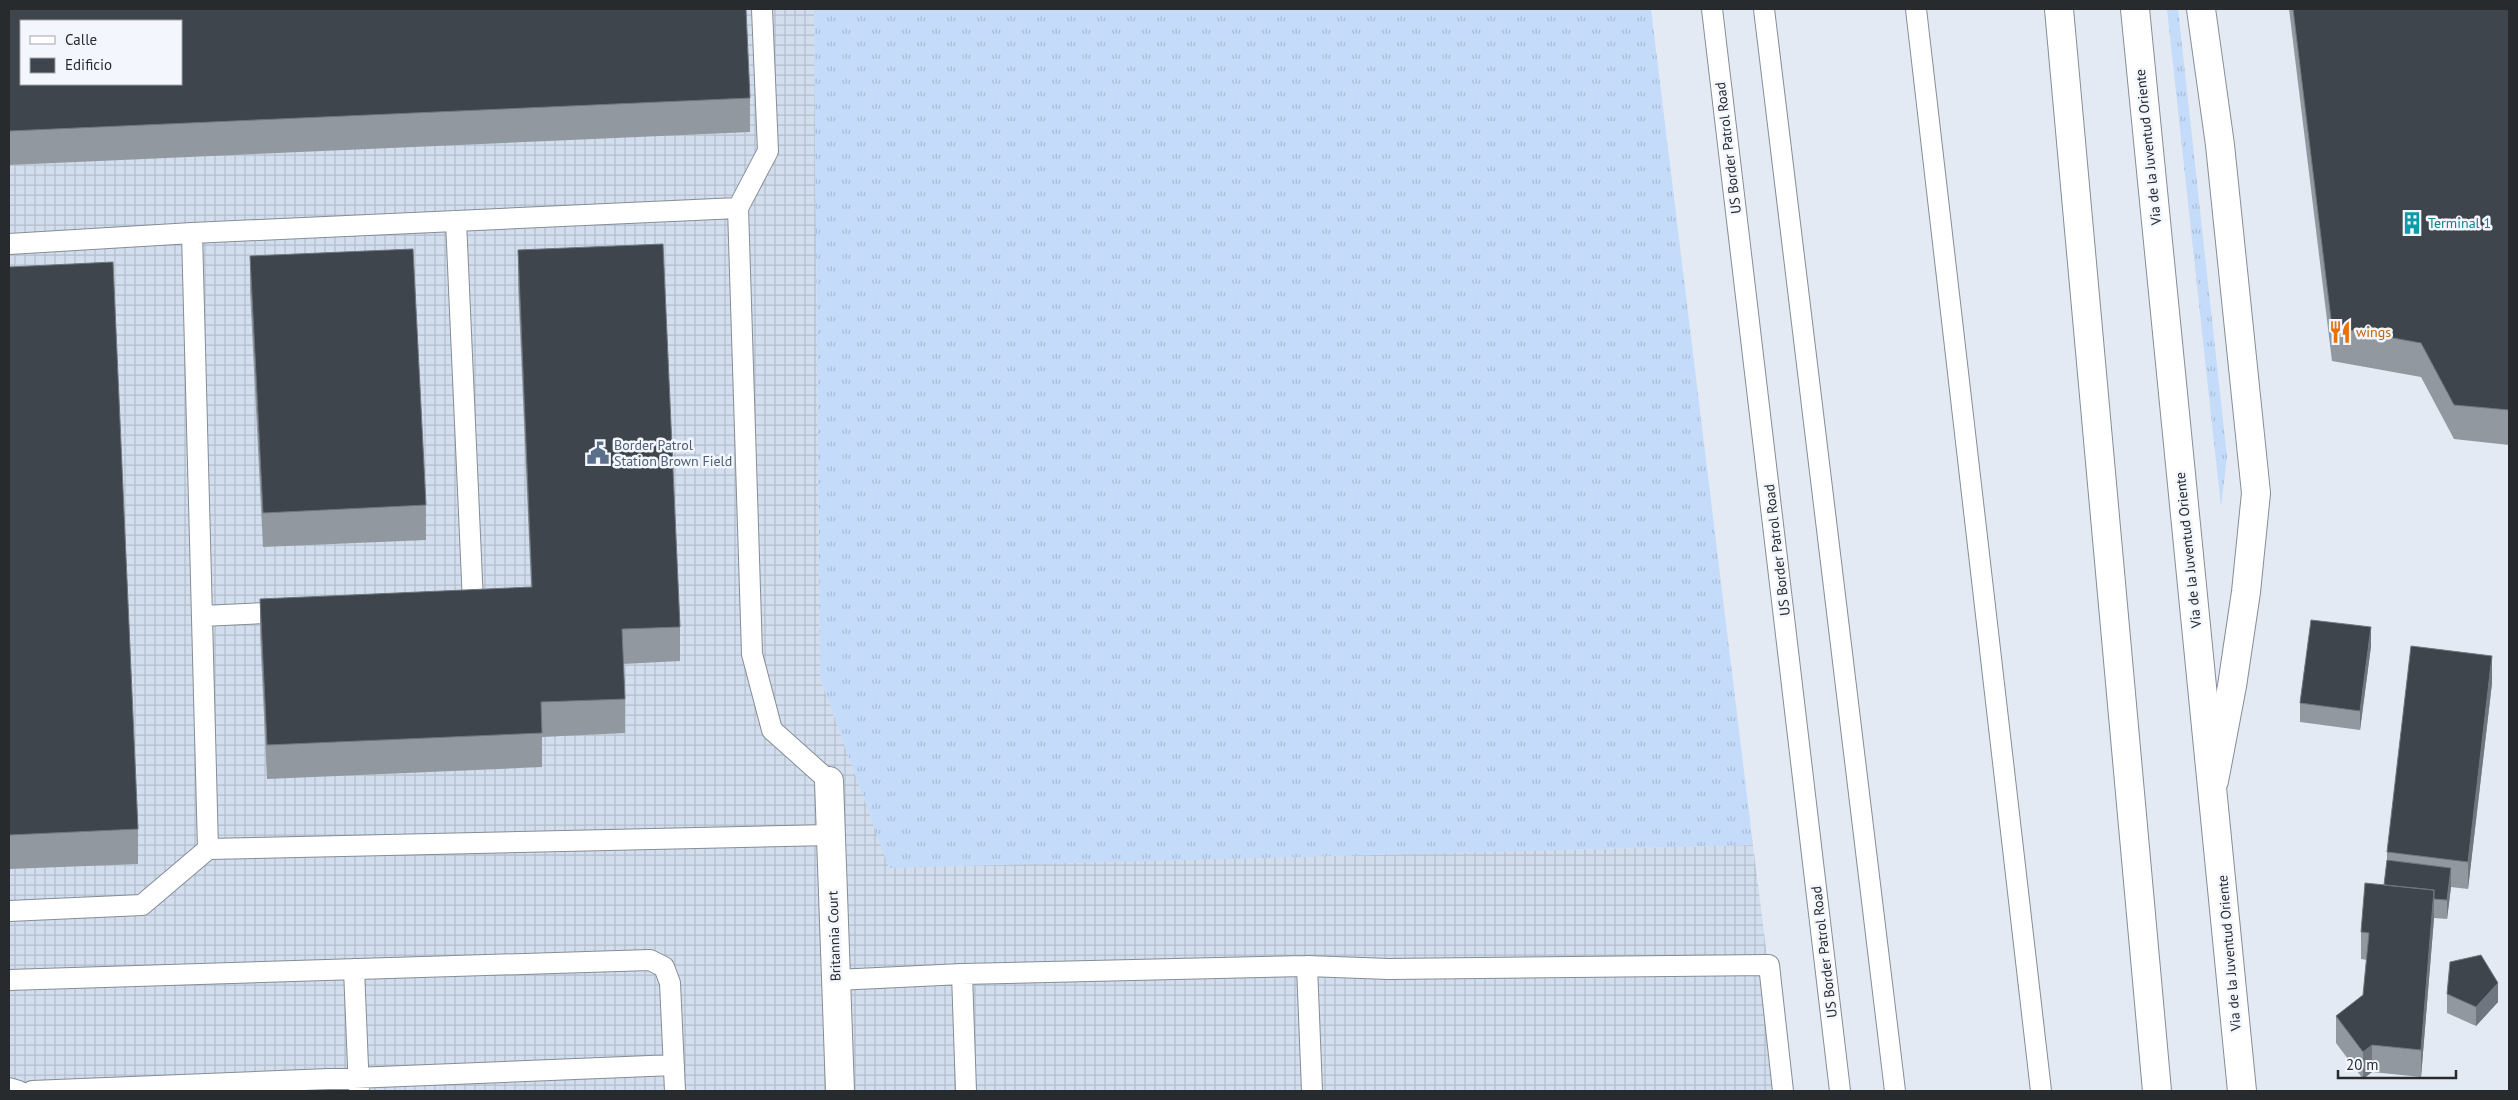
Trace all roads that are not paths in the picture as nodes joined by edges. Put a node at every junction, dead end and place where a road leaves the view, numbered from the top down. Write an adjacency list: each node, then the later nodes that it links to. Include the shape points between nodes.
1 (762, 9): 8 (lane, via 768,151)
2 (1712, 9): 35 (lane, US Border Patrol Road)
3 (1764, 9): 36 (lane)
4 (1916, 9): 37 (lane)
5 (2059, 9): 38 (main road)
6 (2135, 9): 16 (main road, Via de la Juventud Oriente)
7 (2201, 9): 16 (main road, via 2223,174 2256,493 2246,592)
8 (738, 208): 9 (lane); 15 (lane, via 752,654 772,730)
9 (456, 221): 10 (lane); 12 (lane, via 473,602)
10 (192, 233): 11 (lane); 14 (lane)
11 (9, 244)
12 (444, 604)
13 (308, 611): 14 (lane)
14 (202, 616): 18 (lane)
15 (829, 781): 17 (main road, Britannia Court)
16 (2213, 787): 39 (main road, Via de la Juventud Oriente)
17 (831, 835): 18 (lane); 24 (main road, Britannia Court)
18 (208, 849): 19 (lane, via 142,905)
19 (9, 911)
20 (1307, 966): 22 (lane); 33 (lane); 34 (lane, via 1389,969 1769,965)
21 (354, 969): 23 (lane); 25 (lane, via 650,960 664,967 670,983); 26 (lane)
22 (962, 974): 24 (lane); 32 (lane)
23 (9, 980)
24 (836, 980): 31 (main road, Britannia Court)
25 (674, 1066): 26 (lane); 30 (lane)
26 (359, 1085): 29 (lane)
27 (9, 1088): 28 (lane)
28 (19, 1091)
29 (32, 1091)
30 (675, 1091)
31 (840, 1091)
32 (966, 1091)
33 (1312, 1091)
34 (1783, 1091)
35 (1840, 1091)
36 (1895, 1091)
37 (2041, 1091)
38 (2157, 1091)
39 (2242, 1091)

